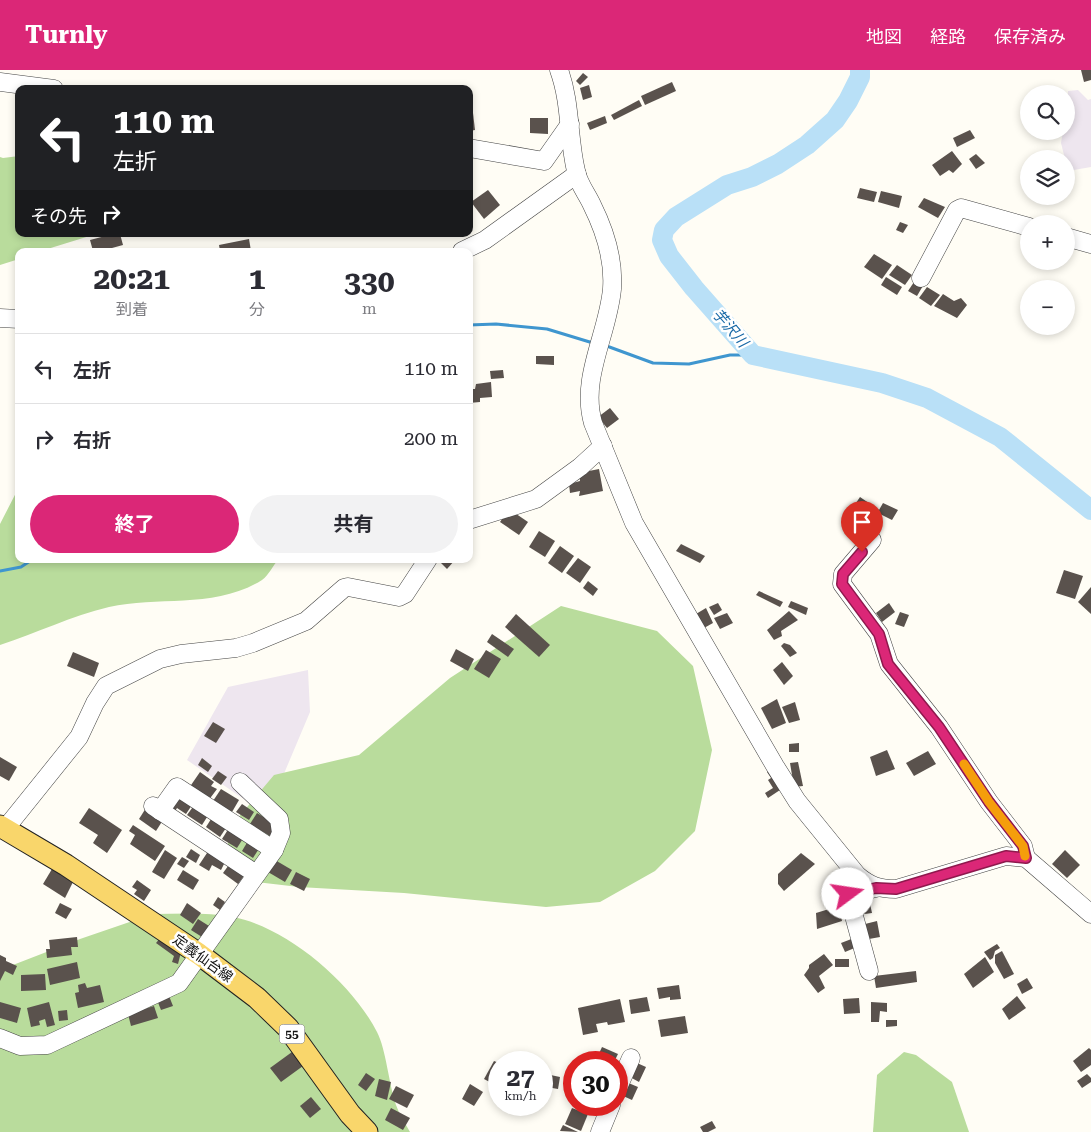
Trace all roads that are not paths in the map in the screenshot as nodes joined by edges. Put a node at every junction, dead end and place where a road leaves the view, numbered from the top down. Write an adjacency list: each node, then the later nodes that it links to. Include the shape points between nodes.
1 (559, 70): 4 (street, via 568,99)
2 (0, 82): 3 (street)
3 (23, 85)
4 (570, 124): 5 (street, via 544,161); 6 (street)
5 (473, 149)
6 (576, 174): 10 (street, via 485,240); 14 (street, via 599,220 610,256 612,289 590,392 590,414)
7 (1020, 224): 11 (street, via 961,208 957,210)
8 (1075, 240): 9 (street)
9 (1091, 244)
10 (468, 248)
11 (922, 278)
12 (0, 318): 13 (street)
13 (15, 319)
14 (603, 446): 15 (street, via 536,499); 23 (street, via 634,523 775,766 797,801 857,876)
15 (473, 519)
16 (872, 540): 21 (street, via 843,574 842,584 879,634 888,664 939,727 1023,846)
17 (425, 563): 19 (street, via 405,594 398,597 344,588 306,621 253,643 160,659 106,686 79,737)
18 (240, 782): 20 (street, via 279,819 281,833)
19 (2, 827): 25 (main road, 定義仙台線 / 55, via 66,865)
20 (274, 850): 22 (street); 22 (street, via 177,787 157,808)
21 (1026, 858): 23 (street, via 1006,856 896,889); 24 (street)
22 (256, 874): 25 (street)
23 (876, 888): 26 (street, via 848,894)
24 (1091, 914)
25 (200, 954): 27 (street, via 179,983 47,1045 20,1046); 31 (main road, 定義仙台線 / 55, via 257,998 288,1028 350,1114)
26 (869, 971)
27 (0, 1038)
28 (631, 1058): 29 (street)
29 (628, 1065)
30 (607, 1116): 32 (street)
31 (367, 1132)
32 (600, 1132)

